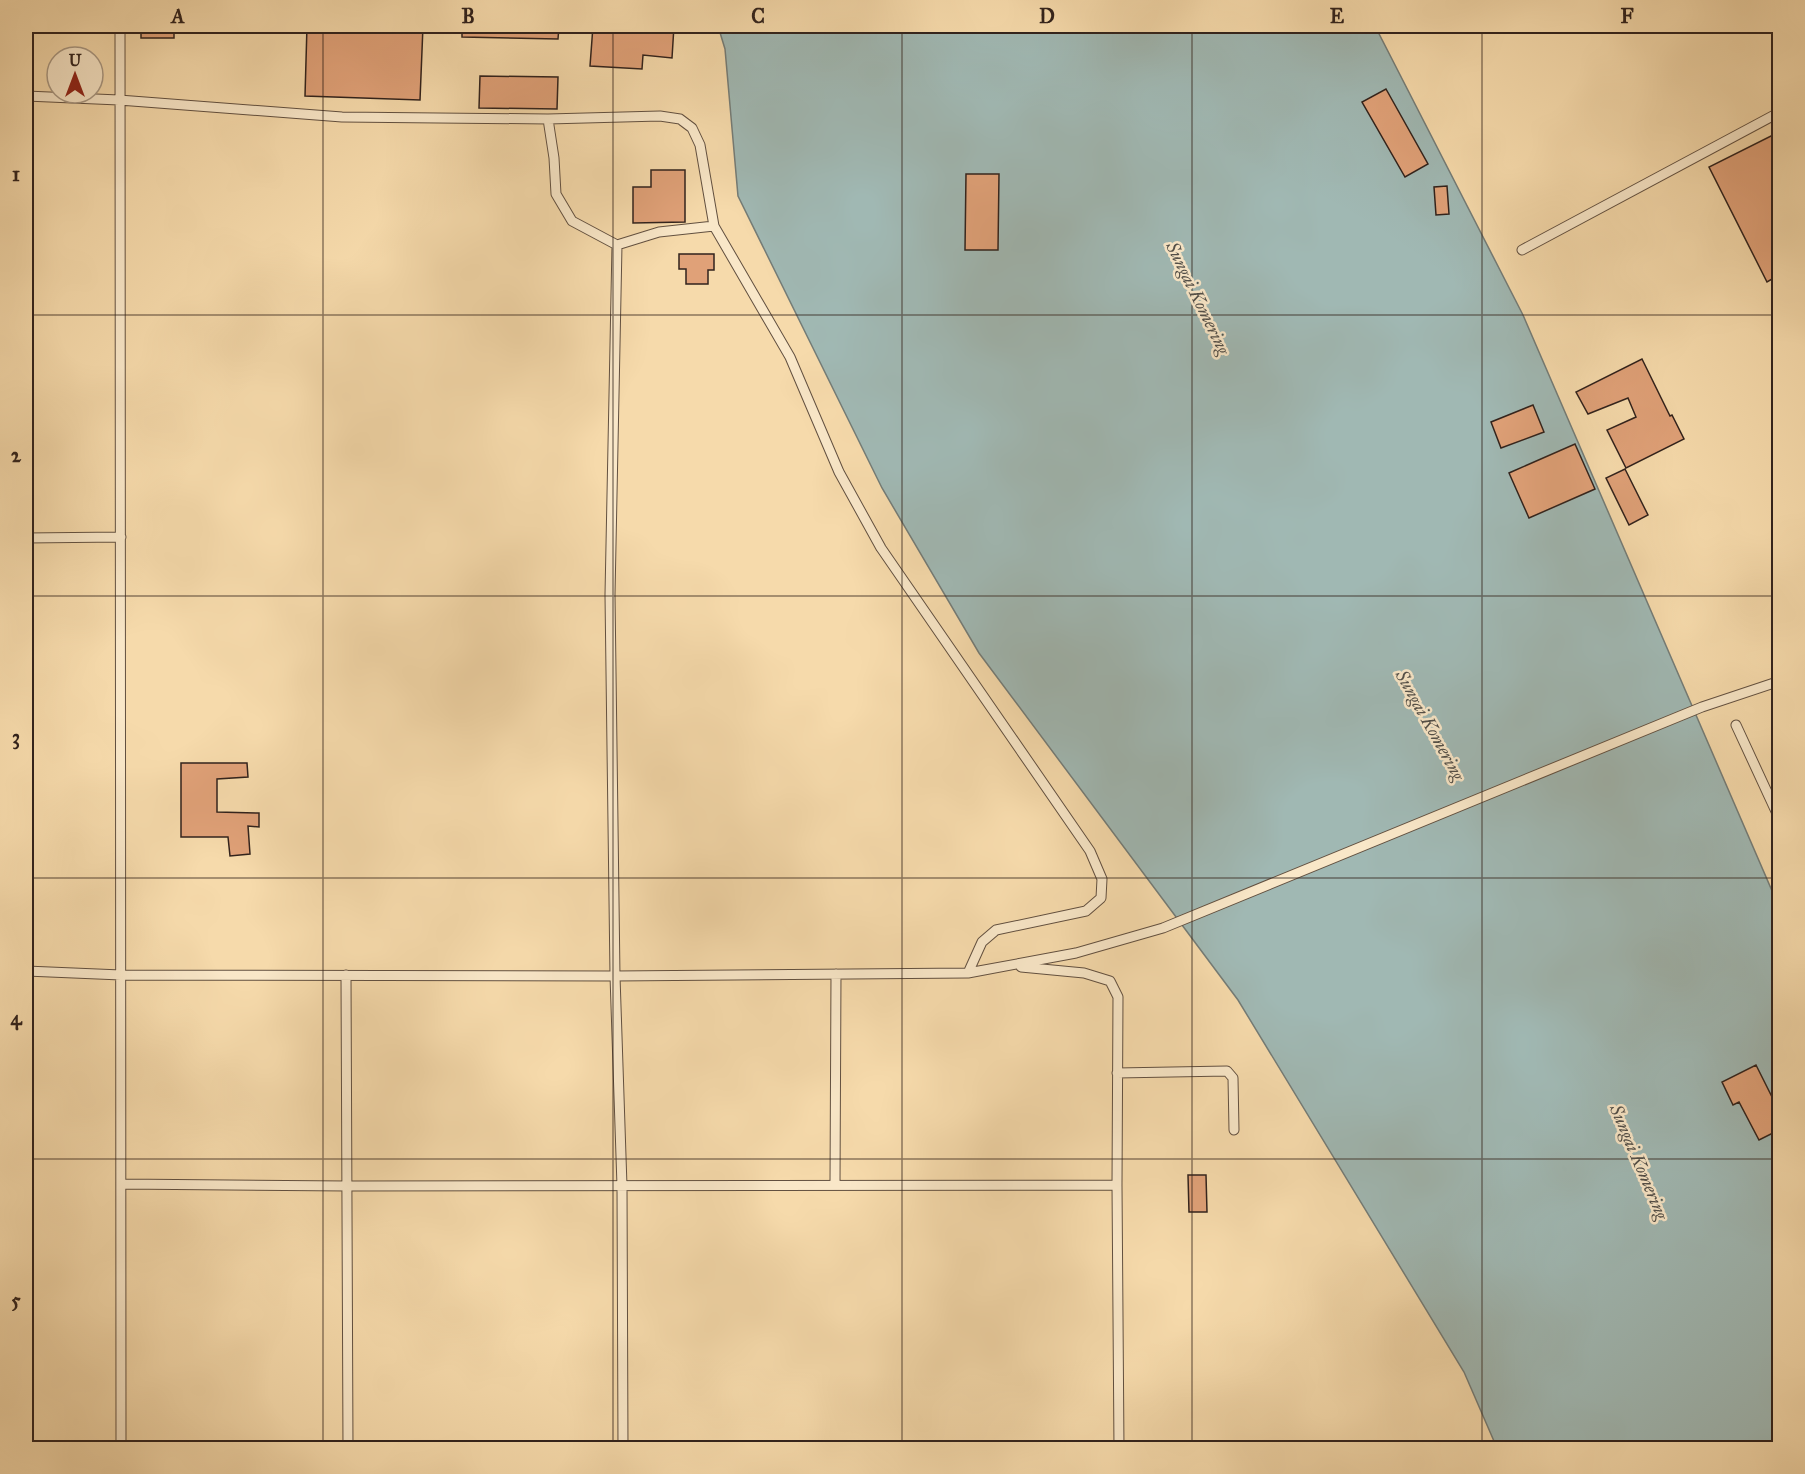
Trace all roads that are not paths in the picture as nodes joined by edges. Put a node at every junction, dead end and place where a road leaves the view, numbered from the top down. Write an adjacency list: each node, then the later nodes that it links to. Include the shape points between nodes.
1 (120, 26): 3 (lane)
2 (26, 96): 3 (lane)
3 (119, 100): 5 (lane, via 342,117); 9 (lane)
4 (1779, 112): 8 (lane)
5 (548, 119): 6 (lane, via 680,119 693,128 700,146); 7 (lane, via 556,194 572,221)
6 (714, 226): 7 (lane, via 659,232); 16 (lane, via 790,357 839,472 881,548 1090,851 1102,879 1101,898 1086,911 996,930 982,942)
7 (617, 245): 20 (lane, via 610,595)
8 (1522, 250)
9 (121, 537): 10 (lane); 18 (lane)
10 (26, 538)
11 (1779, 681): 14 (lane, via 1702,707 1163,928 1076,953)
12 (1736, 726): 13 (lane)
13 (1779, 820)
14 (1010, 966): 16 (lane); 21 (lane, via 1084,973 1110,981 1118,997)
15 (26, 971): 18 (lane)
16 (969, 973): 17 (lane)
17 (836, 974): 20 (lane); 24 (lane)
18 (121, 975): 19 (lane); 23 (lane)
19 (346, 975): 20 (lane); 26 (lane)
20 (615, 976): 27 (lane)
21 (1116, 1073): 22 (lane, via 1227,1071 1233,1078); 25 (lane)
22 (1234, 1130)
23 (121, 1184): 26 (lane); 28 (lane)
24 (835, 1185): 25 (lane); 27 (lane)
25 (1116, 1185): 31 (lane)
26 (347, 1186): 27 (lane); 29 (lane)
27 (622, 1186): 30 (lane)
28 (121, 1449)
29 (348, 1449)
30 (623, 1449)
31 (1119, 1449)

